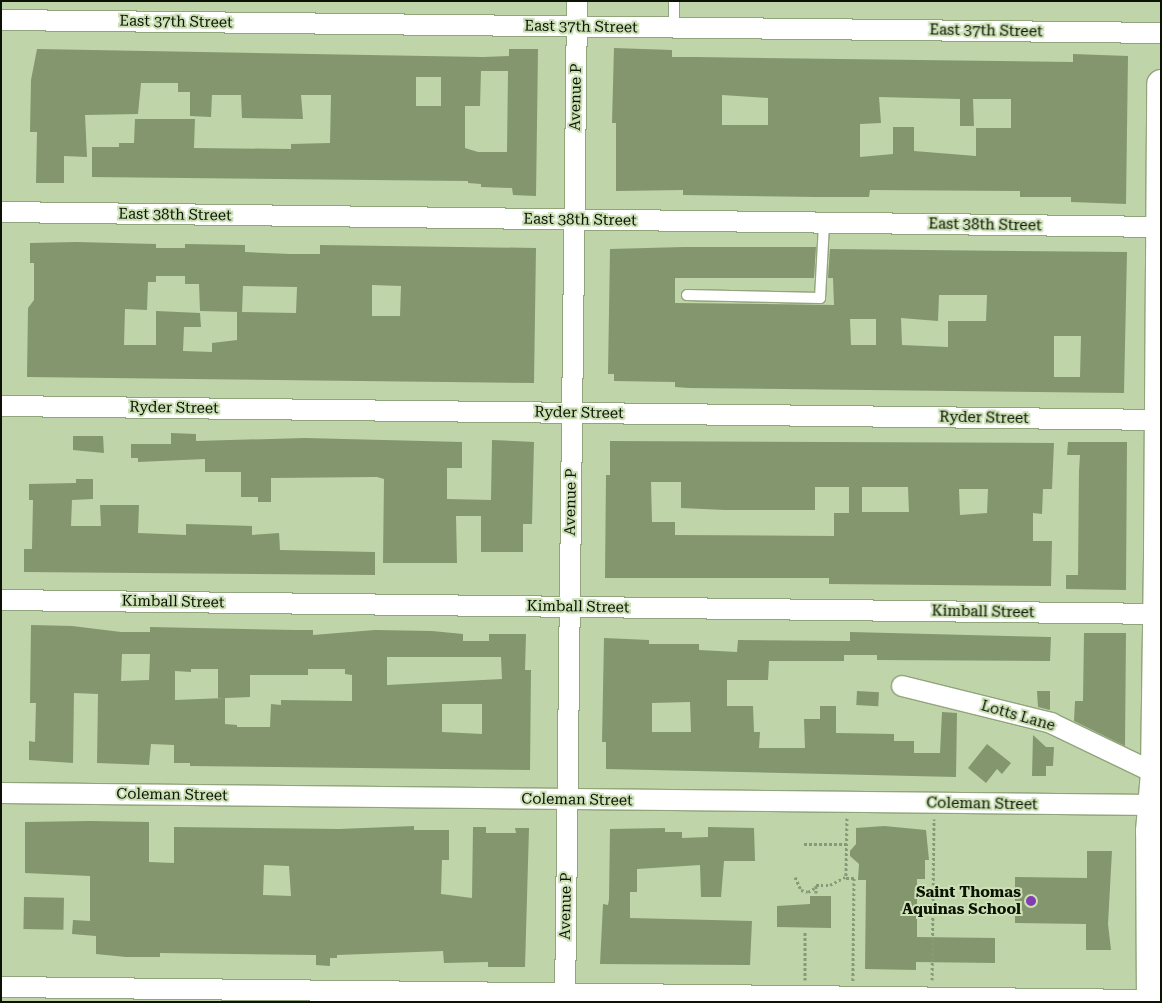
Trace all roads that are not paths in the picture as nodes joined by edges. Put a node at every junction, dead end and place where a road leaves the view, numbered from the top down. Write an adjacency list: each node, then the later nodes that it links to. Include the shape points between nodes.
1 (578, 1): 4 (street, Avenue P)
2 (674, 1): 5 (lane)
3 (1, 20): 4 (street, East 37th Street)
4 (577, 27): 5 (street, East 37th Street); 10 (street, Avenue P)
5 (674, 28): 6 (street, East 37th Street)
6 (1161, 33)
7 (1161, 84): 8 (main road)
8 (1161, 94): 12 (main road)
9 (1, 212): 10 (street, East 38th Street)
10 (575, 220): 11 (street, East 38th Street); 16 (street, Avenue P)
11 (824, 223): 12 (street, East 38th Street); 13 (lane, via 820,298)
12 (1159, 226): 14 (main road)
13 (687, 296)
14 (1159, 324): 17 (main road)
15 (1, 406): 16 (street, Ryder Street)
16 (572, 413): 17 (street, Ryder Street); 20 (street, Avenue P)
17 (1157, 420): 18 (main road)
18 (1160, 552): 21 (main road)
19 (1, 600): 20 (street, Kimball Street)
20 (570, 606): 21 (street, Kimball Street); 25 (street, Avenue P)
21 (1156, 614): 23 (main road)
22 (902, 686): 23 (street, Lotts Lane, via 1051,723)
23 (1155, 773): 26 (main road)
24 (1, 793): 25 (street, Coleman Street)
25 (568, 800): 26 (street, Coleman Street); 29 (street, Avenue P)
26 (1157, 807): 27 (main road, via 1150,831)
27 (1157, 960): 30 (main road)
28 (1, 987): 29 (street)
29 (565, 998): 30 (street, via 804,996)
30 (1151, 1001)

